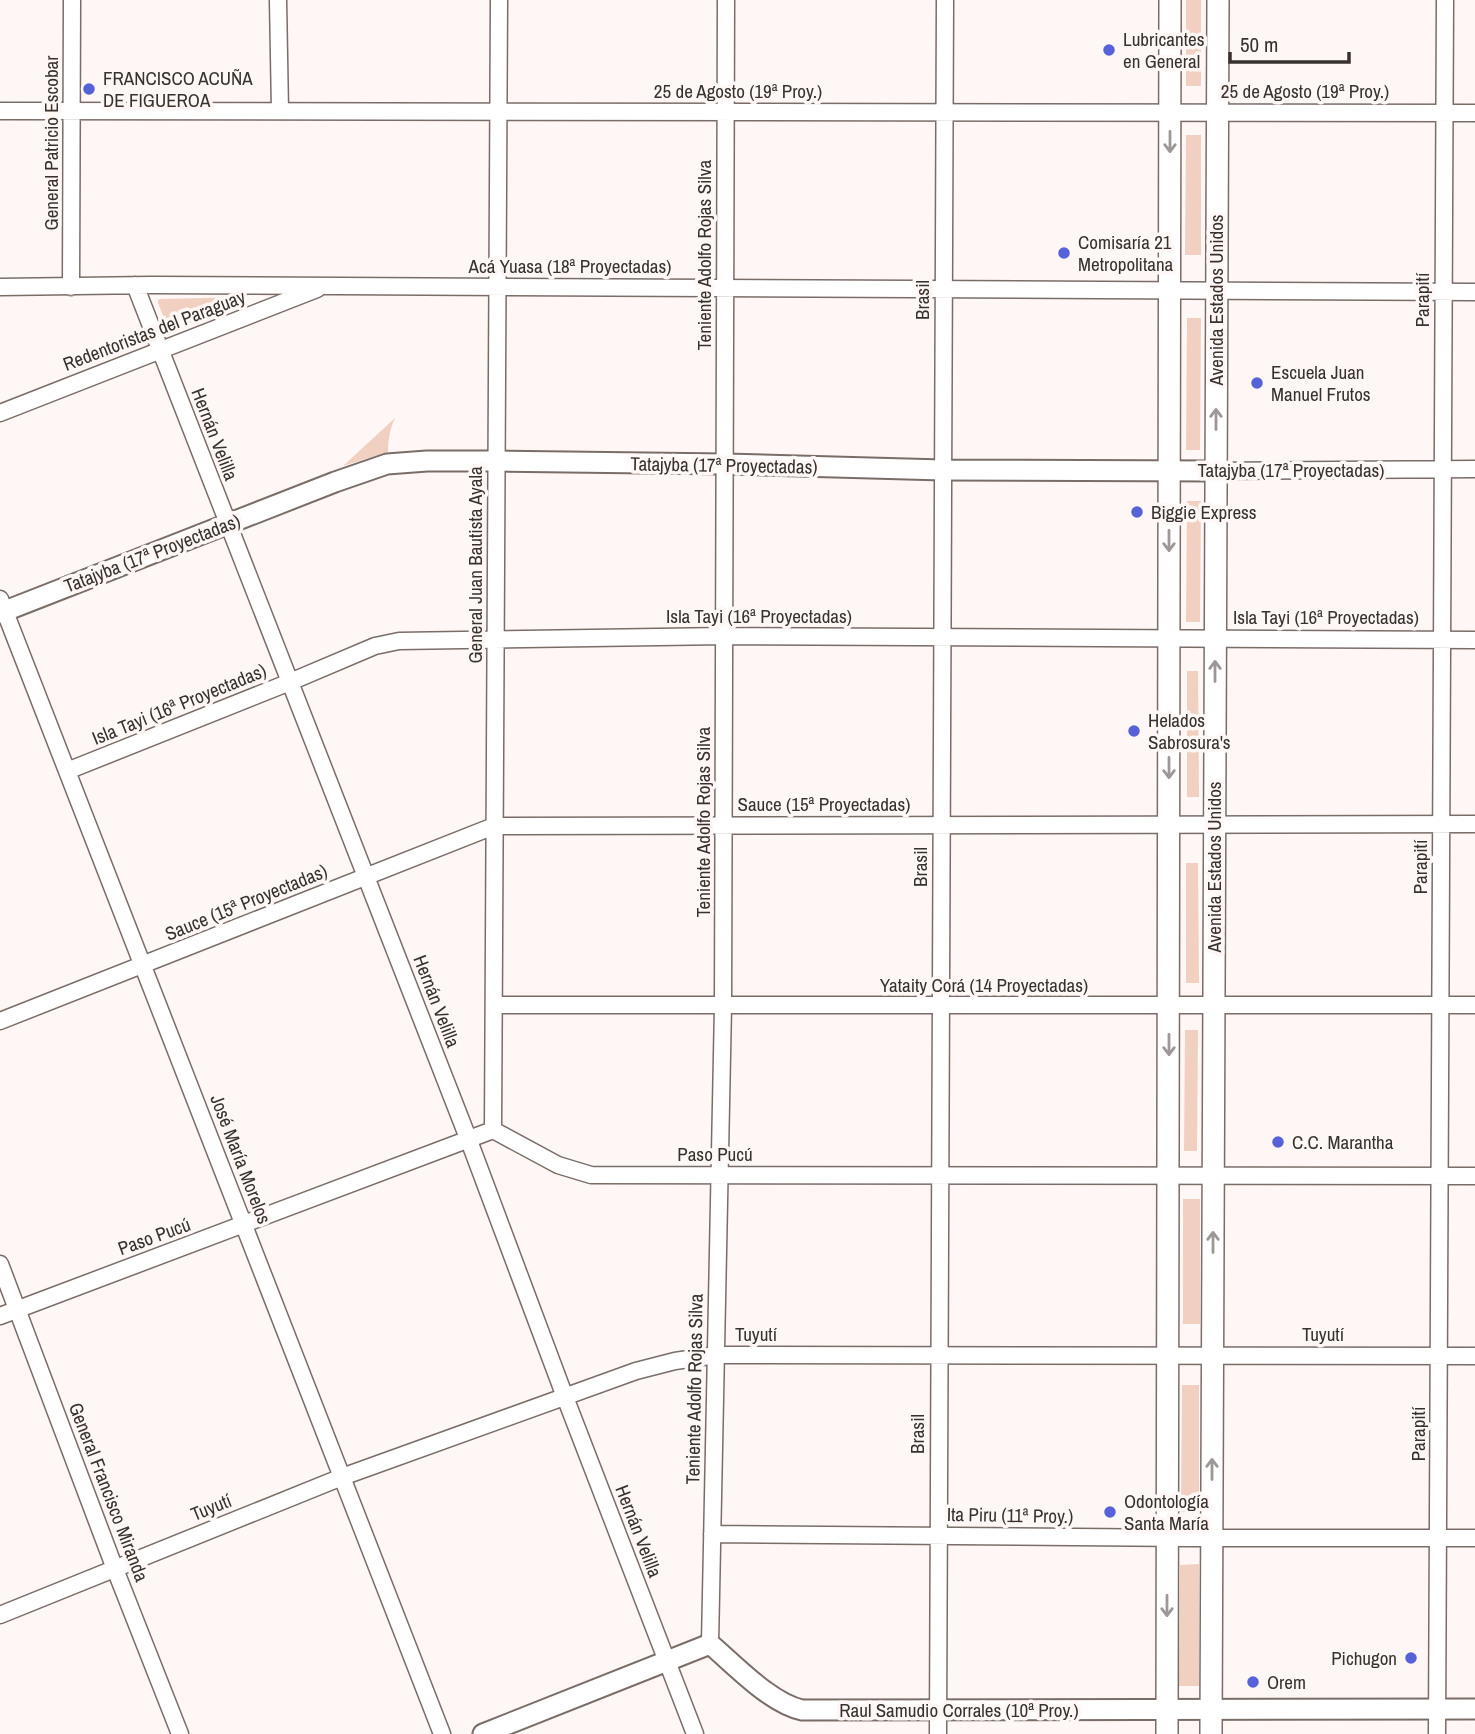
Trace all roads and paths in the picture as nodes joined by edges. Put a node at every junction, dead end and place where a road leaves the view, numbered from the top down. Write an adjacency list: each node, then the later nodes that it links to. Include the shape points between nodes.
1 (72, 0): 10 (street, General Patricio Escobar)
2 (278, 0): 11 (street)
3 (499, 0): 12 (street, General Juan Bautista Ayala)
4 (726, 0): 13 (street, Teniente Adolfo Rojas Silva)
5 (945, 0): 14 (street, Brasil)
6 (1170, 0): 15 (main road)
7 (1218, 0): 16 (main road, Avenida Estados Unidos)
8 (1445, 0): 17 (street, Parapití)
9 (0, 111): 10 (street, 25 de Agosto (19ª Proy.))
10 (72, 111): 11 (street, 25 de Agosto (19ª Proy.)); 22 (street, General Patricio Escobar)
11 (280, 111): 12 (street, 25 de Agosto (19ª Proy.))
12 (499, 111): 13 (street, 25 de Agosto (19ª Proy.)); 21 (street, General Juan Bautista Ayala)
13 (726, 112): 14 (street, 25 de Agosto (19ª Proy.)); 24 (street, Teniente Adolfo Rojas Silva)
14 (944, 112): 15 (street, 25 de Agosto (19ª Proy.)); 25 (street, Brasil)
15 (1170, 112): 16 (street, 25 de Agosto (19ª Proy.)); 26 (main road, one-way to 26)
16 (1217, 112): 17 (street, 25 de Agosto (19ª Proy.)); 27 (main road, Avenida Estados Unidos)
17 (1444, 113): 18 (street, 25 de Agosto (19ª Proy.)); 28 (street, Parapití)
18 (1475, 113)
19 (135, 285): 20 (street, Acá Yuasa (18ª Proyectadas)); 22 (street, Acá Yuasa (18ª Proyectadas)); 30 (street, Hernán Velilla)
20 (324, 286): 21 (street, Acá Yuasa (18ª Proyectadas)); 30 (street, Redentoristas del Paraguay)
21 (498, 286): 24 (street, Acá Yuasa (18ª Proyectadas)); 32 (street, General Juan Bautista Ayala)
22 (71, 287): 23 (street, Acá Yuasa (18ª Proyectadas))
23 (0, 288)
24 (725, 288): 25 (street, Acá Yuasa (18ª Proyectadas)); 33 (street, Teniente Adolfo Rojas Silva)
25 (943, 289): 26 (street, Acá Yuasa (18ª Proyectadas)); 36 (street, Brasil)
26 (1170, 290): 27 (street, Acá Yuasa (18ª Proyectadas)); 37 (main road)
27 (1216, 290): 28 (street, Acá Yuasa (18ª Proyectadas)); 38 (main road, Avenida Estados Unidos, one-way to 27)
28 (1443, 292): 29 (street, Acá Yuasa (18ª Proyectadas)); 34 (street, Parapití)
29 (1475, 292)
30 (160, 350): 31 (street, Redentoristas del Paraguay); 39 (street, Hernán Velilla)
31 (0, 413)
32 (497, 461): 33 (street, Tatajyba (17ª Proyectadas)); 39 (street, Tatajyba (17ª Proyectadas), via 387,464); 46 (street, General Juan Bautista Ayala)
33 (725, 464): 36 (street, Tatajyba (17ª Proyectadas)); 41 (street, Teniente Adolfo Rojas Silva)
34 (1443, 469): 35 (street, Tatajyba (17ª Proyectadas)); 38 (street, Tatajyba (17ª Proyectadas)); 45 (street, Parapití)
35 (1475, 469)
36 (943, 470): 37 (street, Tatajyba (17ª Proyectadas)); 42 (street, Brasil)
37 (1169, 471): 38 (street, Tatajyba (17ª Proyectadas)); 43 (main road, one-way to 43)
38 (1216, 471): 44 (main road, Avenida Estados Unidos)
39 (228, 523): 40 (street, Tatajyba (17ª Proyectadas)); 48 (street, Hernán Velilla)
40 (2, 607): 49 (street, José María Morelos)
41 (725, 636): 42 (street, Isla Tayi (16ª Proyectadas)); 46 (street, Isla Tayi (16ª Proyectadas)); 56 (street, Teniente Adolfo Rojas Silva)
42 (942, 637): 43 (street, Isla Tayi (16ª Proyectadas)); 54 (street, Brasil)
43 (1169, 638): 44 (street, Isla Tayi (16ª Proyectadas)); 50 (main road, one-way to 50)
44 (1215, 638): 45 (street, Isla Tayi (16ª Proyectadas)); 51 (main road, Avenida Estados Unidos, one-way to 44)
45 (1442, 639): 47 (street, Isla Tayi (16ª Proyectadas)); 52 (street, Parapití)
46 (496, 640): 48 (street, Isla Tayi (16ª Proyectadas), via 399,641 375,646); 55 (street, General Juan Bautista Ayala)
47 (1475, 640)
48 (290, 682): 49 (street, Isla Tayi (16ª Proyectadas)); 57 (street, Hernán Velilla)
49 (67, 771): 58 (street, José María Morelos)
50 (1169, 824): 51 (street, Sauce (15ª Proyectadas)); 54 (street, Sauce (15ª Proyectadas)); 64 (main road)
51 (1214, 824): 52 (street, Sauce (15ª Proyectadas)); 65 (main road, Avenida Estados Unidos)
52 (1441, 824): 53 (street, Sauce (15ª Proyectadas)); 60 (street, Parapití)
53 (1475, 824)
54 (941, 825): 56 (street, Sauce (15ª Proyectadas)); 63 (street, Brasil)
55 (494, 826): 56 (street, Sauce (15ª Proyectadas)); 57 (street, Sauce (15ª Proyectadas)); 59 (street, General Juan Bautista Ayala)
56 (724, 826): 62 (street, Teniente Adolfo Rojas Silva)
57 (366, 877): 58 (street, Sauce (15ª Proyectadas)); 68 (street, Hernán Velilla)
58 (143, 965): 66 (street, Sauce (15ª Proyectadas)); 75 (street, José María Morelos)
59 (494, 1005): 62 (street, Yataity Corá (14 Proyectadas)); 67 (street, General Juan Bautista Ayala)
60 (1440, 1005): 61 (street, Yataity Corá (14 Proyectadas)); 65 (street, Yataity Corá (14 Proyectadas)); 73 (street, Parapití)
61 (1475, 1005)
62 (723, 1006): 63 (street, Yataity Corá (14 Proyectadas)); 69 (street, Teniente Adolfo Rojas Silva)
63 (940, 1006): 64 (street, Yataity Corá (14 Proyectadas)); 70 (street, Brasil)
64 (1169, 1006): 65 (street, Yataity Corá (14 Proyectadas)); 71 (main road, one-way to 71)
65 (1214, 1006): 72 (main road, Avenida Estados Unidos)
66 (0, 1021)
67 (493, 1130): 68 (street, Paso Pucú); 69 (street, Paso Pucú, via 558,1165 591,1175)
68 (468, 1138): 75 (street, Paso Pucú); 85 (street, Hernán Velilla)
69 (720, 1175): 70 (street, Paso Pucú); 79 (street, Teniente Adolfo Rojas Silva)
70 (939, 1176): 71 (street, Paso Pucú); 80 (street, Brasil)
71 (1168, 1176): 72 (street, Paso Pucú); 81 (main road)
72 (1213, 1176): 73 (street, Paso Pucú); 82 (main road, Avenida Estados Unidos, one-way to 72)
73 (1440, 1176): 74 (street, Paso Pucú); 83 (street, Parapití)
74 (1475, 1176)
75 (244, 1225): 77 (street, Paso Pucú); 86 (street, José María Morelos)
76 (0, 1264): 77 (street, General Francisco Miranda)
77 (16, 1309): 78 (street, Paso Pucú); 93 (street, General Francisco Miranda)
78 (0, 1316)
79 (716, 1355): 80 (street, Tuyutí); 85 (street, Tuyutí, via 636,1371); 87 (street, Teniente Adolfo Rojas Silva)
80 (939, 1355): 81 (street, Tuyutí); 88 (street, Brasil)
81 (1168, 1355): 82 (street, Tuyutí); 89 (main road)
82 (1212, 1355): 83 (street, Tuyutí); 90 (main road, Avenida Estados Unidos, one-way to 82)
83 (1439, 1356): 84 (street, Tuyutí); 91 (street, Parapití)
84 (1475, 1356)
85 (565, 1397): 86 (street, Tuyutí); 96 (street, Hernán Velilla)
86 (342, 1477): 93 (street, Tuyutí); 103 (street, José María Morelos)
87 (712, 1534): 88 (street, Ita Piru (11ª Proy.)); 95 (street, Teniente Adolfo Rojas Silva)
88 (938, 1535): 89 (street, Ita Piru (11ª Proy.)); 99 (street, Brasil)
89 (1168, 1538): 90 (street, Ita Piru (11ª Proy.)); 100 (main road, one-way to 100)
90 (1212, 1538): 91 (street, Ita Piru (11ª Proy.)); 101 (main road, Avenida Estados Unidos)
91 (1438, 1538): 92 (street, Ita Piru (11ª Proy.)); 97 (street, Parapití)
92 (1475, 1538)
93 (115, 1569): 94 (street, Tuyutí); 102 (street, General Francisco Miranda)
94 (0, 1615)
95 (710, 1644): 96 (street); 99 (street, Raul Samudio Corrales (10ª Proy.), via 789,1707)
96 (667, 1661): 104 (street); 105 (street, Hernán Velilla)
97 (1437, 1709): 98 (street, Raul Samudio Corrales (10ª Proy.)); 101 (street, Raul Samudio Corrales (10ª Proy.)); 109 (street, Parapití)
98 (1475, 1709)
99 (938, 1710): 100 (street, Raul Samudio Corrales (10ª Proy.)); 106 (street, Brasil)
100 (1167, 1710): 101 (street, Raul Samudio Corrales (10ª Proy.)); 107 (main road)
101 (1211, 1710): 108 (main road, Avenida Estados Unidos)
102 (180, 1734)
103 (442, 1734)
104 (483, 1734)
105 (695, 1734)
106 (938, 1734)
107 (1167, 1734)
108 (1211, 1734)
109 (1437, 1734)

